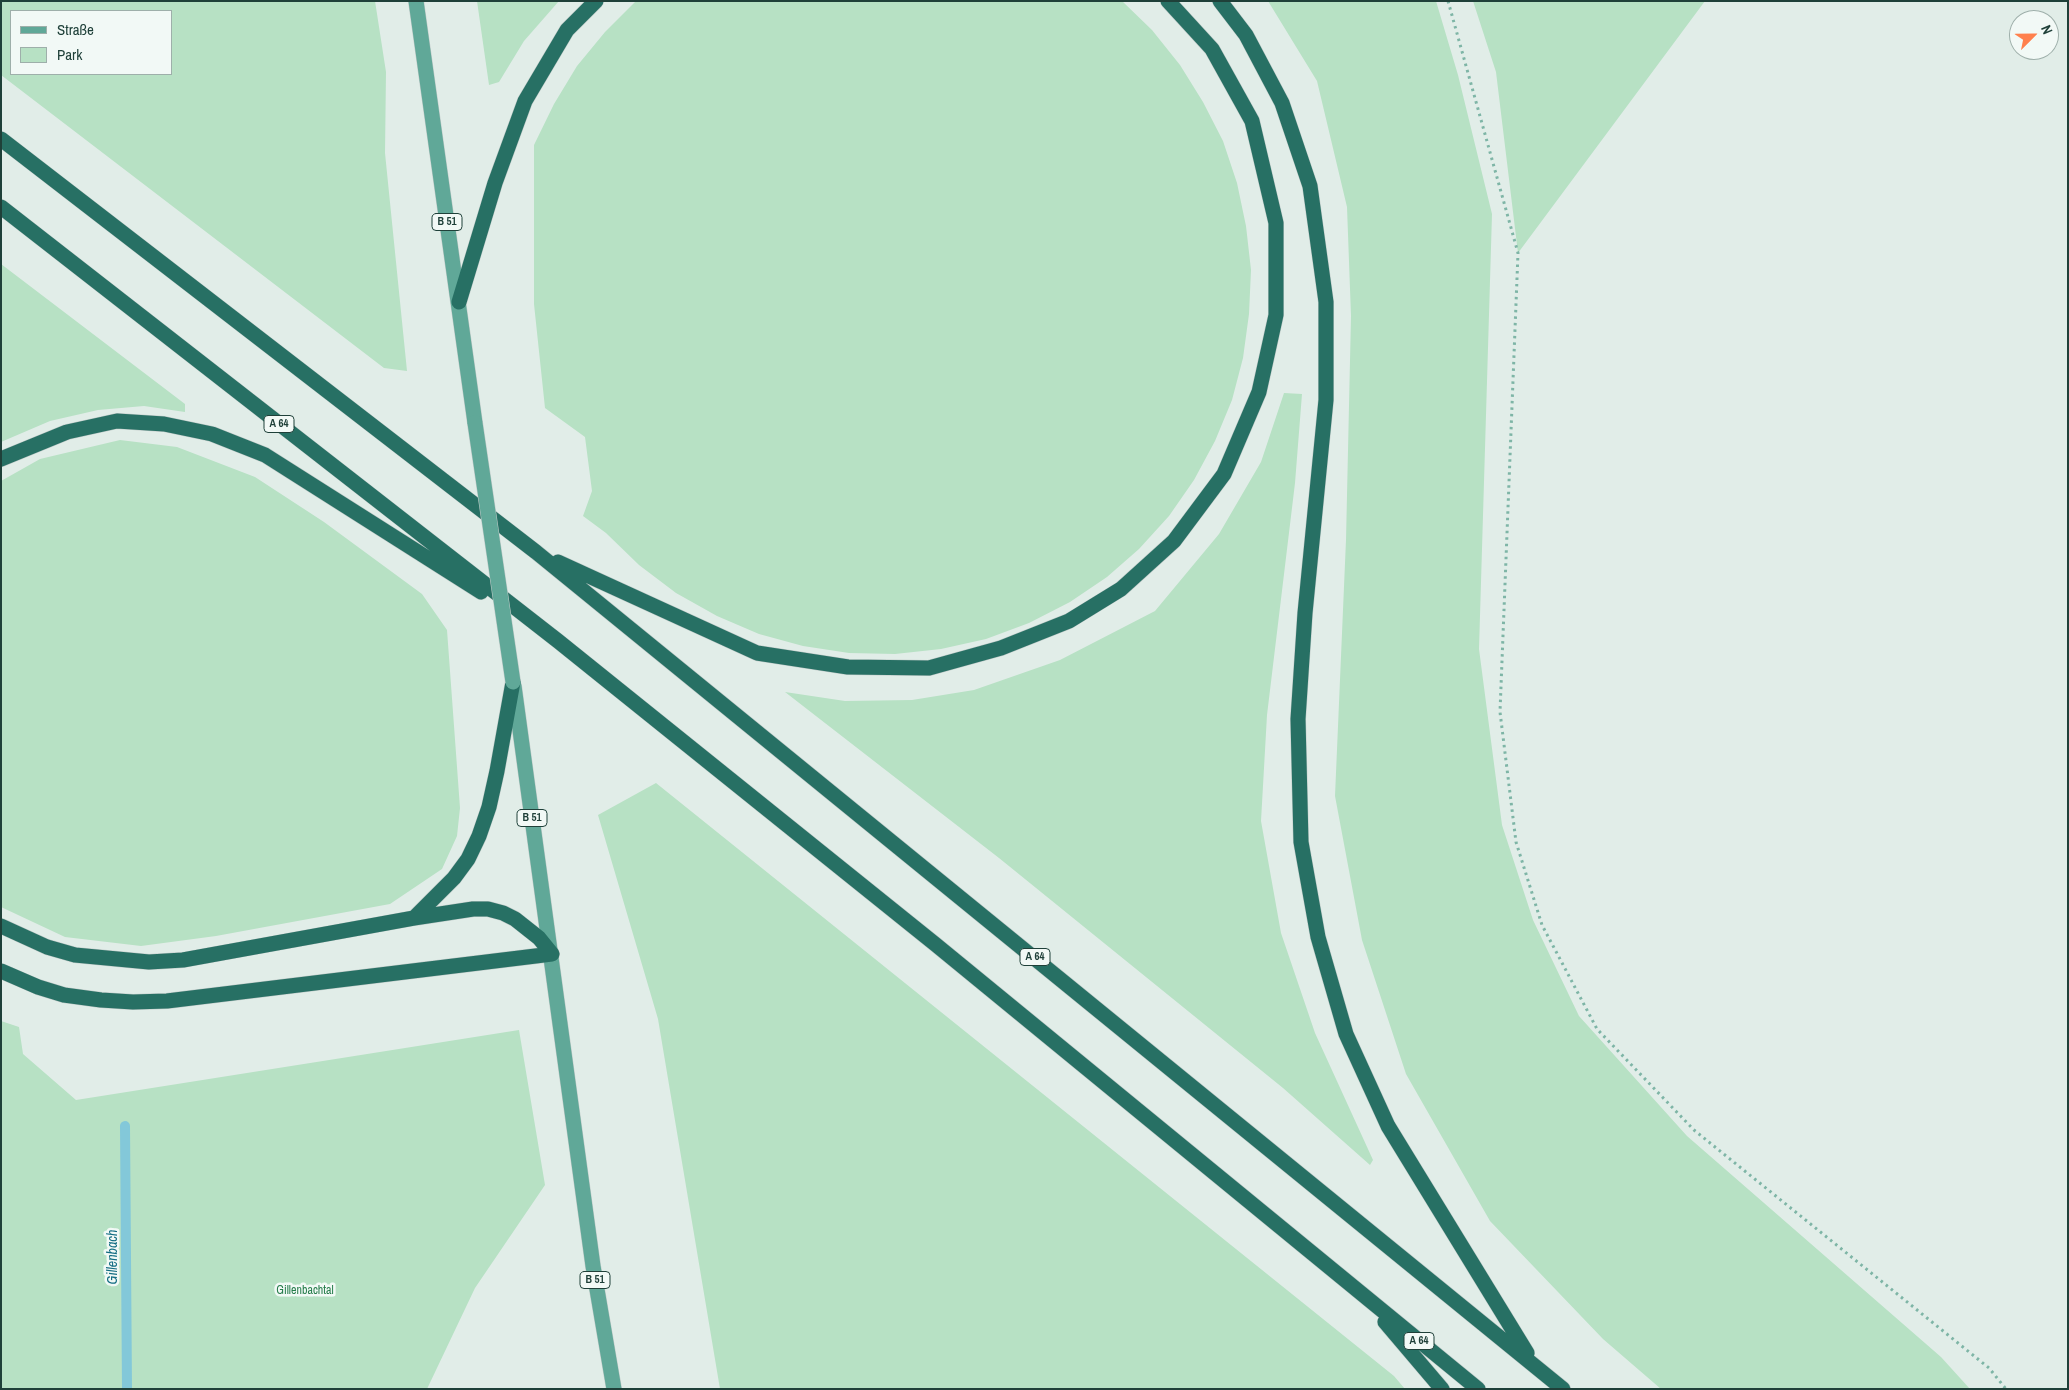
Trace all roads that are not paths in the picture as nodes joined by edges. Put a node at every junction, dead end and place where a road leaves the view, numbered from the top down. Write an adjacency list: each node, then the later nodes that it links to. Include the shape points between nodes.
1 (416, 1): 7 (main road, B 51)
2 (596, 1): 7 (highway, via 567,30 525,101 495,183)
3 (1168, 1): 9 (highway, via 1212,49 1252,121 1276,223 1276,315 1259,392 1224,474 1174,541 1121,589 1069,621 1001,648 929,668 848,667 756,653)
4 (1220, 1): 17 (highway, via 1246,35 1282,103 1310,186 1326,302 1326,400 1298,719 1300,842 1318,937 1346,1034 1388,1126)
5 (1, 139): 9 (highway, A 64)
6 (1, 207): 10 (highway, A 64)
7 (459, 302): 11 (main road, B 51, bridge)
8 (1, 459): 10 (highway, via 67,432 117,421 164,424 212,434 265,455)
9 (536, 552): 17 (highway, A 64)
10 (558, 641): 16 (highway, A 64)
11 (513, 682): 12 (highway, via 497,772 479,836 468,860 454,878); 14 (main road, B 51)
12 (414, 918): 13 (highway, via 183,960 149,962 75,955 47,947); 14 (highway, via 473,909 504,913 539,938)
13 (1, 926)
14 (552, 954): 15 (highway, via 142,1002 64,994); 18 (main road, B 51, via 593,1266)
15 (1, 971)
16 (1360, 1293): 19 (highway); 20 (highway, A 64)
17 (1533, 1363): 21 (highway, A 64)
18 (614, 1389)
19 (1442, 1389)
20 (1478, 1389)
21 (1563, 1389)

